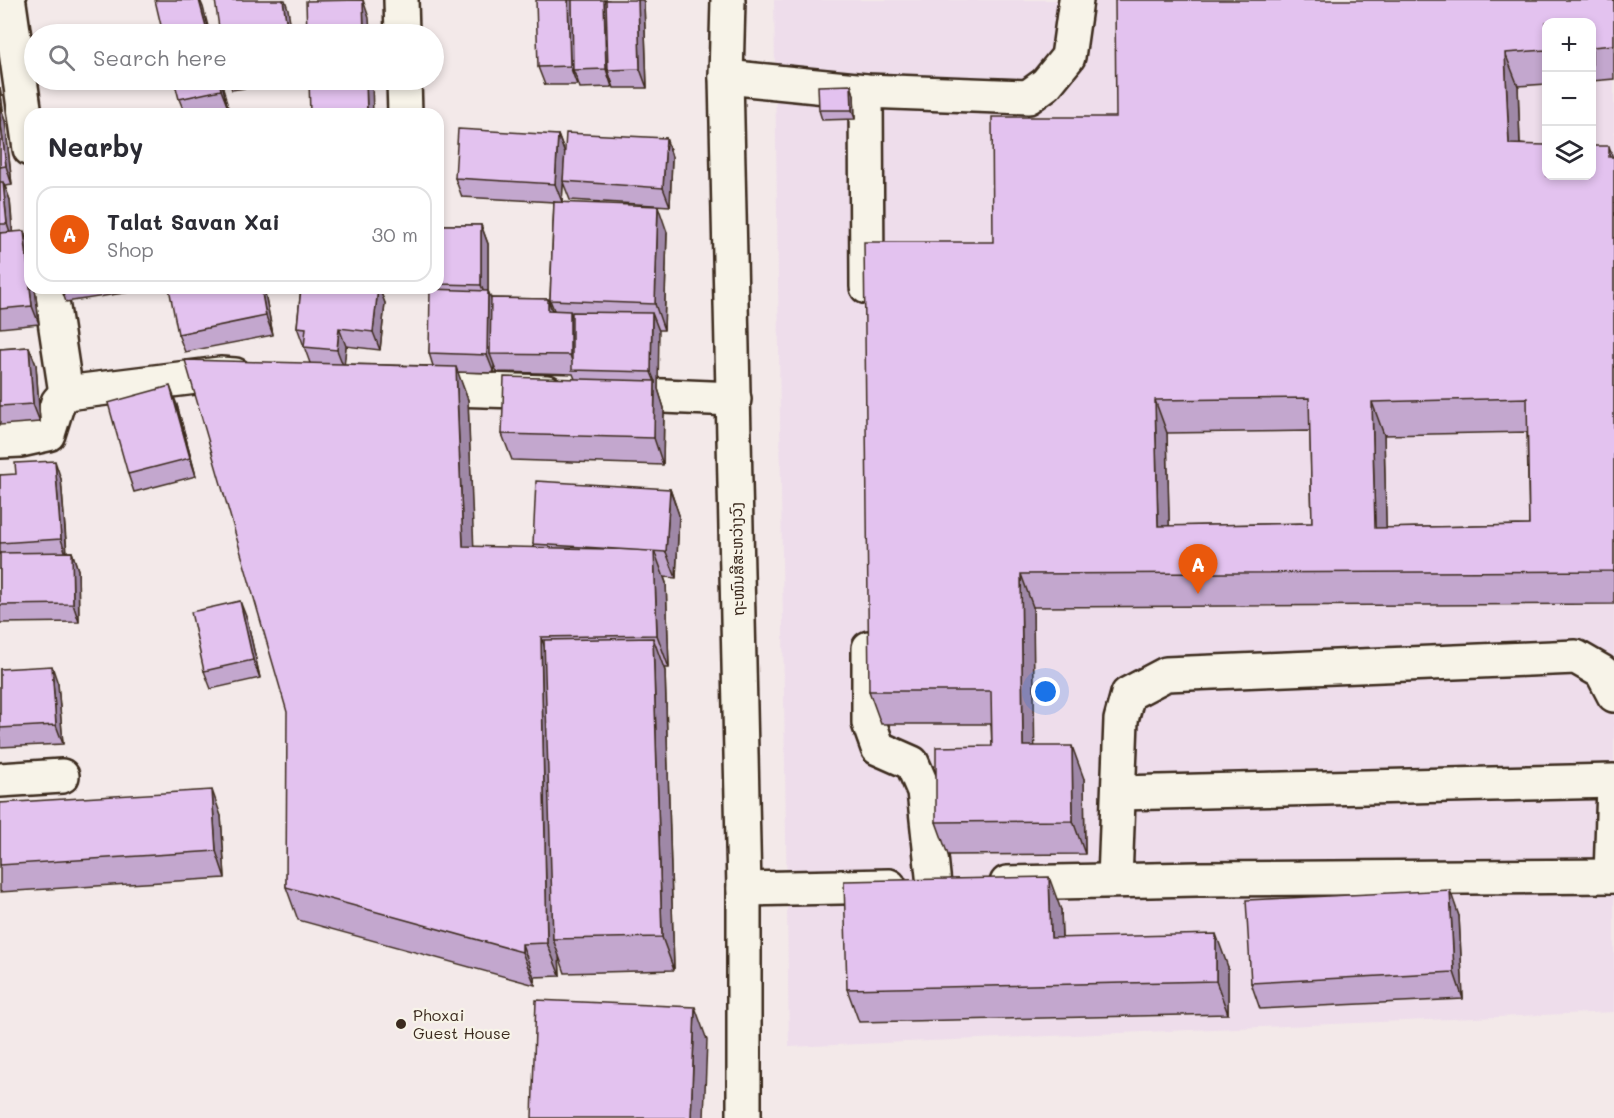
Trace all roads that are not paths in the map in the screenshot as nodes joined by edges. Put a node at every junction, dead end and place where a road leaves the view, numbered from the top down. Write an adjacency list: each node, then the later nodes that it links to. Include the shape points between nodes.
1 (401, 0): 5 (street)
2 (728, 0): 6 (street, ຖະໜົນສີສະຫວ່າງວົງ)
3 (1076, 0): 8 (street, via 1068,57 1046,84 1028,97)
4 (11, 2): 9 (street)
5 (402, 24)
6 (726, 77): 8 (street); 16 (street, ຖະໜົນສີສະຫວ່າງວົງ)
7 (404, 90): 10 (street)
8 (867, 91): 12 (street)
9 (25, 108)
10 (405, 108)
11 (51, 294): 15 (street)
12 (867, 318)
13 (267, 377): 15 (street, via 220,374)
14 (383, 385): 16 (street)
15 (66, 393): 17 (street, via 58,402 48,434)
16 (734, 399): 27 (street, ຖະໜົນສີສະຫວ່າງວົງ)
17 (0, 441)
18 (869, 616): 26 (street, via 869,723 878,748 912,763 924,791)
19 (1614, 694): 23 (street, via 1602,672 1576,657 1166,674 1128,694 1121,720)
20 (62, 776): 21 (street)
21 (0, 780)
22 (1614, 783): 23 (street); 24 (street)
23 (1119, 793): 25 (street)
24 (1613, 876): 25 (street)
25 (1115, 880): 26 (street)
26 (934, 885): 27 (street)
27 (744, 889): 28 (street, ຖະໜົນສີສະຫວ່າງວົງ)
28 (744, 1118)

